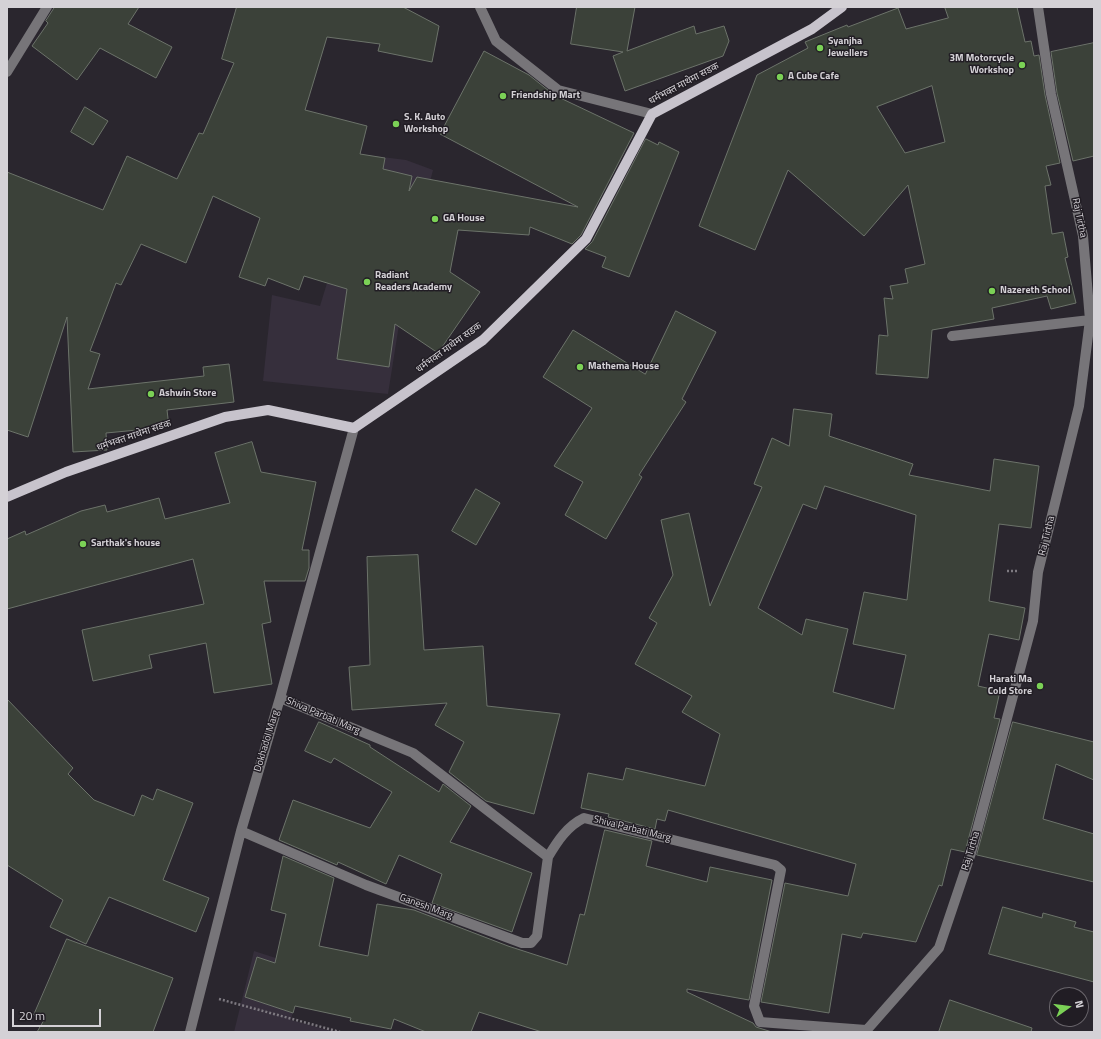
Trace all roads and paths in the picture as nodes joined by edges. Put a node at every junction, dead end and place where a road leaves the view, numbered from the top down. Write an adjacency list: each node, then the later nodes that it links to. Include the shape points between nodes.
1 (47, 7): 5 (street)
2 (480, 7): 6 (street, via 496,41 558,90)
3 (842, 7): 6 (main road, धर्मभक्त माथेमा सडक, via 812,29)
4 (1038, 7): 7 (street, Raj Tirtha, via 1051,94 1083,236)
5 (7, 72)
6 (652, 114): 9 (main road, धर्मभक्त माथेमा सडक, via 586,238 483,340)
7 (1090, 320): 8 (street); 15 (street, Raj Tirtha, via 1079,406 1038,572 1033,620 971,853 939,948)
8 (952, 336)
9 (354, 428): 10 (main road, धर्मभक्त माथेमा सडक, via 268,410 226,417 66,472); 11 (street, Dokhadol Marg)
10 (7, 497)
11 (280, 698): 12 (street, Dokhadol Marg); 13 (street, Shiva Parbati Marg, via 413,753)
12 (241, 831): 13 (street, Ganesh Marg, via 366,885 522,943 531,943 537,936); 14 (street, Dokhadol Marg)
13 (548, 857): 15 (street, Shiva Parbati Marg, via 560,837 584,818 776,864 781,870 754,1006 756,1016 760,1022)
14 (199, 993): 16 (street, Dokhadol Marg); 17 (path)
15 (865, 1031)
16 (190, 1032)
17 (340, 1032)

